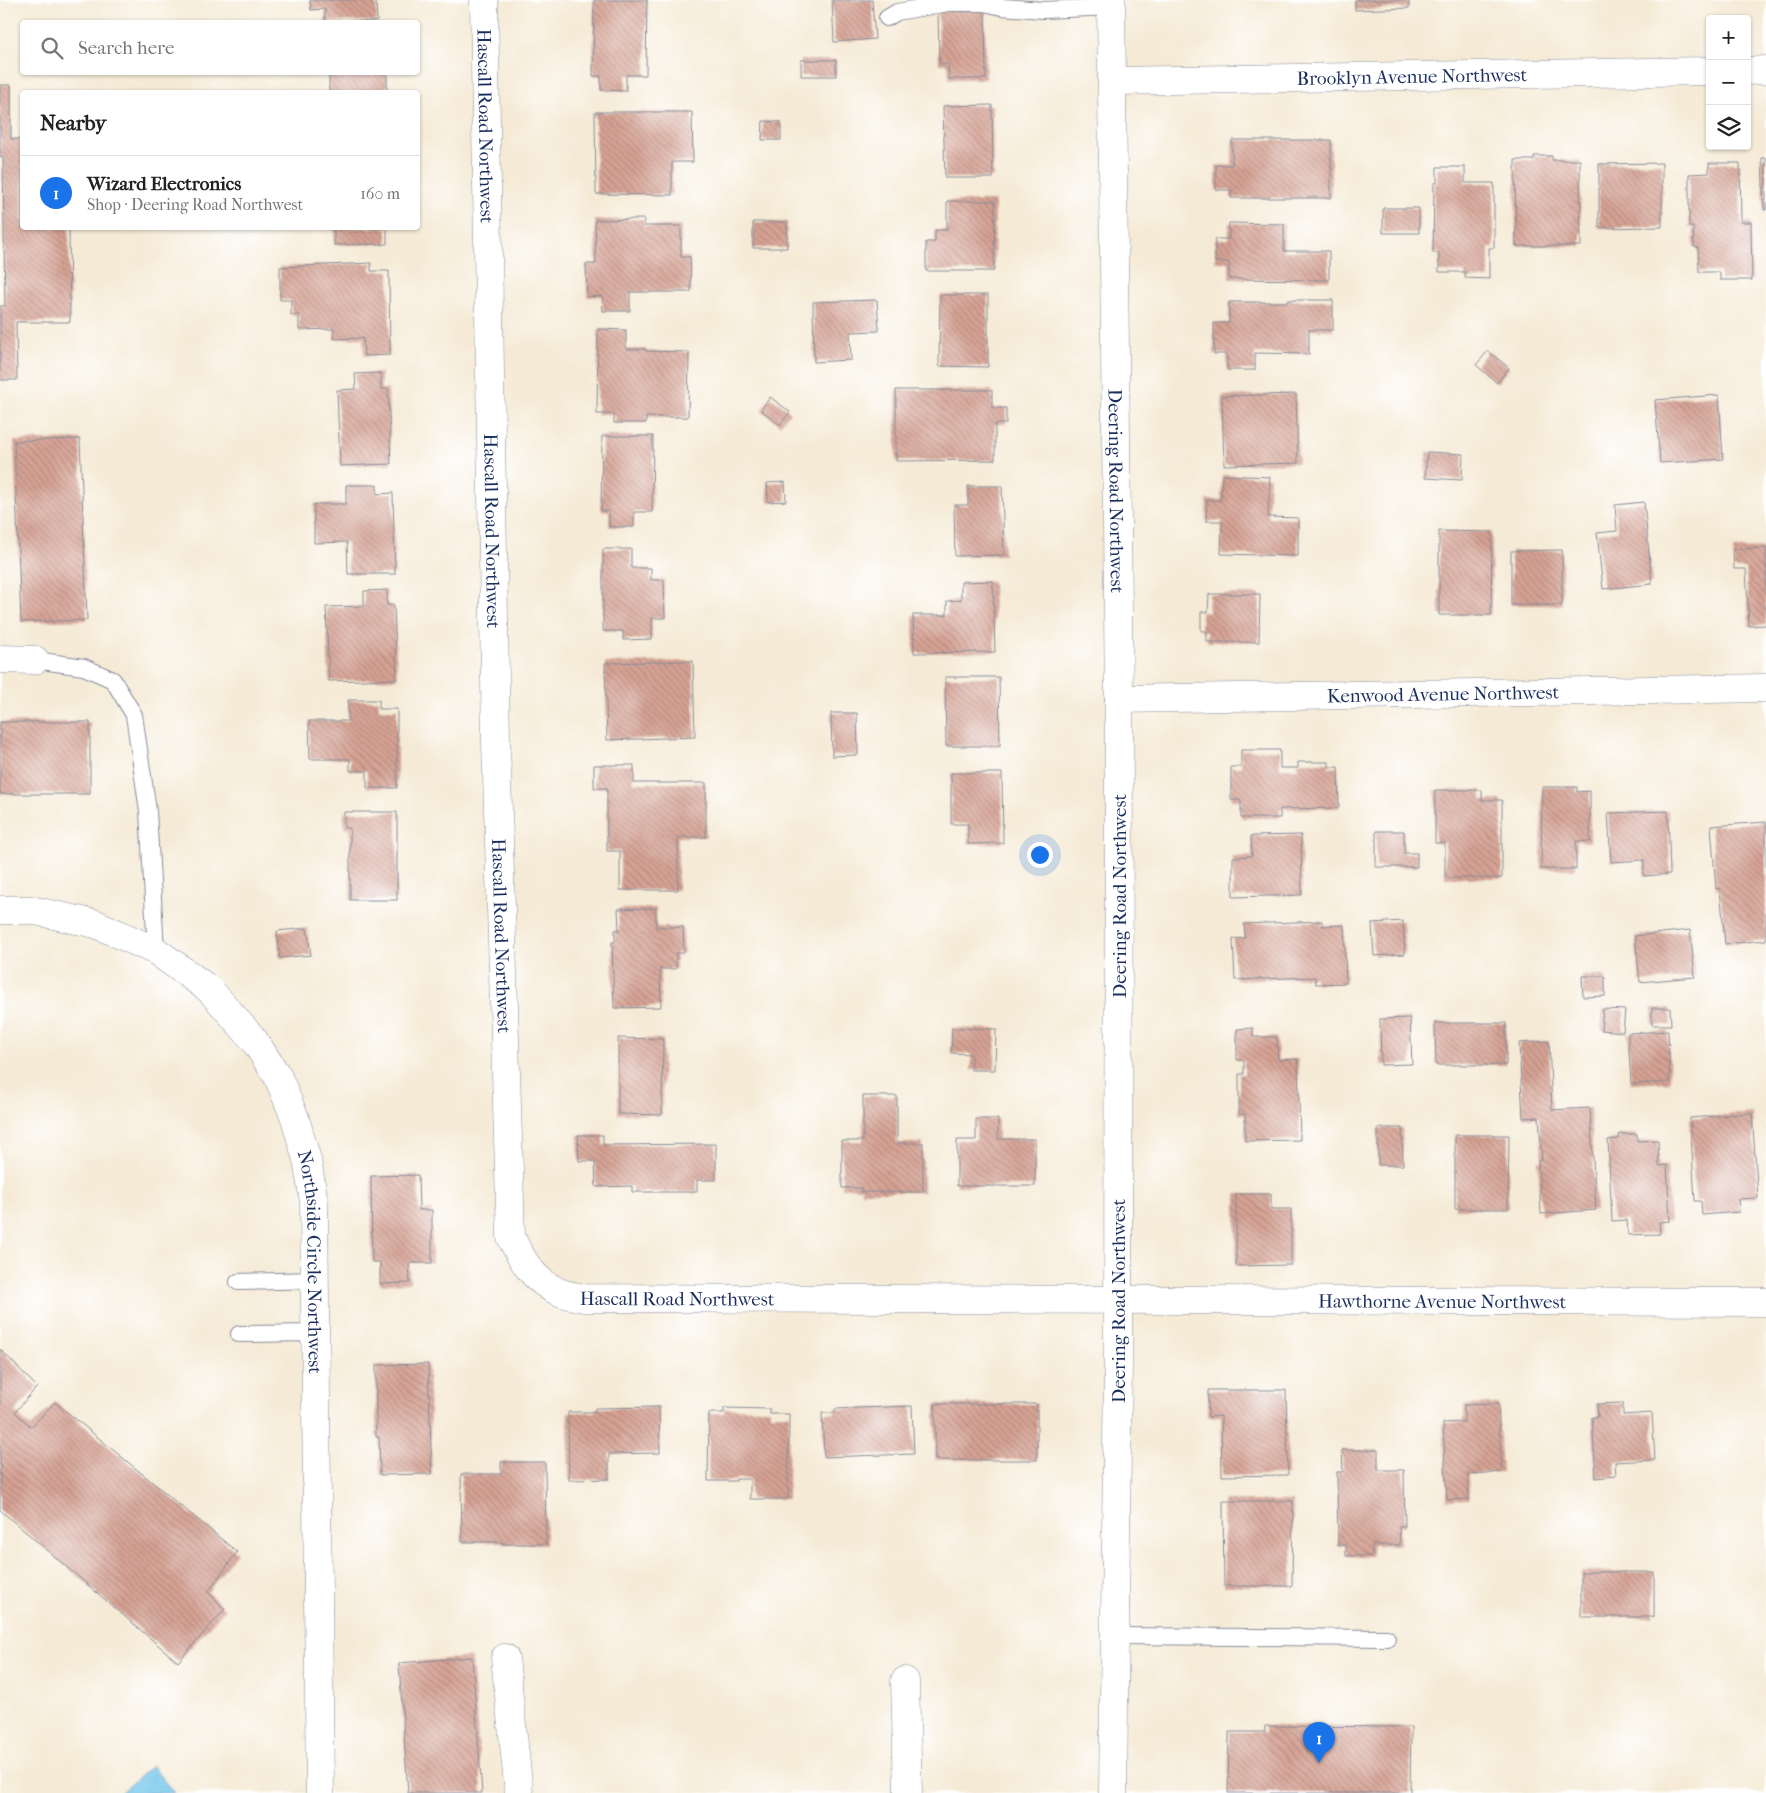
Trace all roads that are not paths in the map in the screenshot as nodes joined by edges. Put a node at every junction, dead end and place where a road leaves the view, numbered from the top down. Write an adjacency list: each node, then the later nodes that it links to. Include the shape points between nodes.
1 (484, 0): 16 (street, Hascall Road Northwest, via 496,742 510,1237 521,1260 538,1279 552,1288 583,1298)
2 (1112, 4): 3 (lane, via 1043,10 948,3 897,12); 7 (street, Deering Road Northwest)
3 (887, 18)
4 (1766, 70): 6 (street)
5 (1706, 71): 7 (street, Brooklyn Avenue Northwest)
6 (1751, 71)
7 (1113, 81): 11 (street, Deering Road Northwest)
8 (0, 659): 9 (street)
9 (35, 660): 13 (lane, via 84,667 113,680 134,715 148,811)
10 (1766, 688): 11 (street, Kenwood Avenue Northwest)
11 (1119, 699): 16 (street, Deering Road Northwest)
12 (0, 910): 13 (street, Northside Circle Northwest, via 31,910 96,924)
13 (156, 951): 14 (street, Northside Circle Northwest, via 210,990 254,1040 278,1077 295,1118 307,1160 314,1202)
14 (315, 1280): 15 (lane); 18 (street, Northside Circle Northwest)
15 (238, 1282)
16 (1118, 1300): 17 (street, Hawthorne Avenue Northwest); 20 (street, Deering Road Northwest)
17 (1766, 1302)
18 (315, 1333): 19 (lane); 24 (street, Northside Circle Northwest)
19 (239, 1334)
20 (1114, 1636): 21 (lane); 27 (street, Deering Road Northwest)
21 (1387, 1638)
22 (505, 1658): 25 (street)
23 (905, 1681): 26 (street)
24 (320, 1793)
25 (519, 1793)
26 (908, 1793)
27 (1113, 1793)

